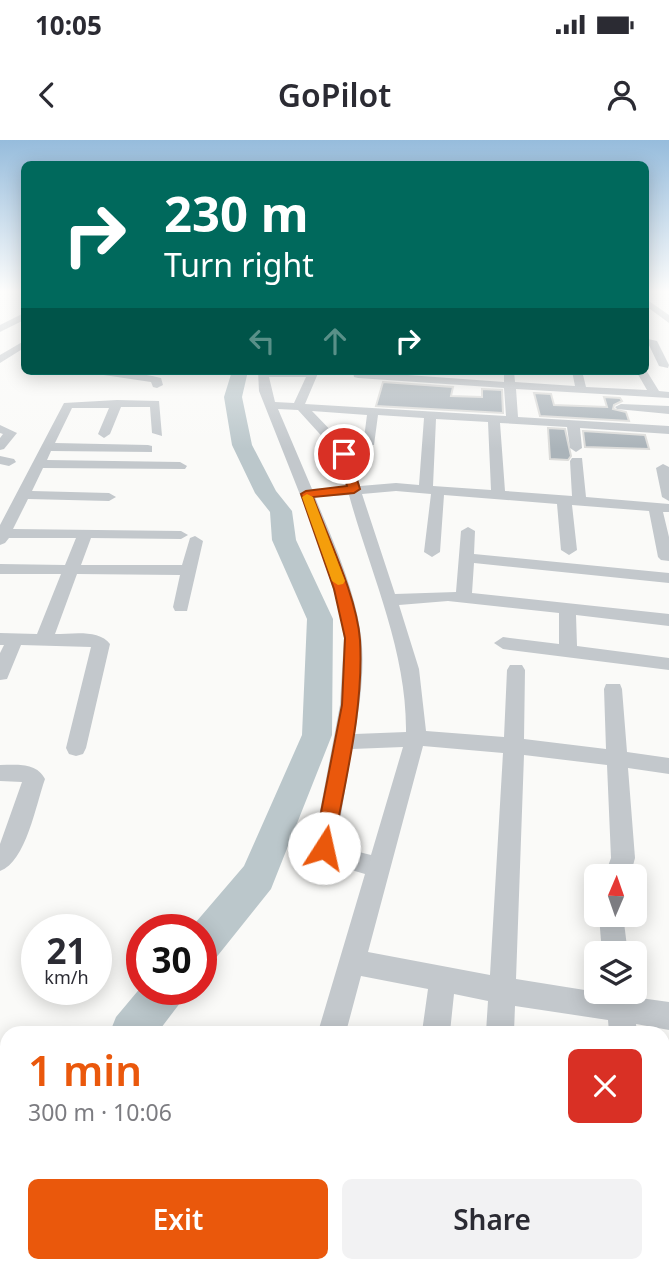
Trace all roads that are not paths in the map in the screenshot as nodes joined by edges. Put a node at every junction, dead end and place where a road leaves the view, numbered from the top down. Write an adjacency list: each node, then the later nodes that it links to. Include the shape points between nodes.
1 (650, 343): 4 (street)
2 (21, 346): 3 (street)
3 (0, 360)
4 (664, 366)
5 (89, 375): 15 (street)
6 (134, 375): 16 (street, via 157,380)
7 (262, 375): 22 (street)
8 (312, 375): 23 (street)
9 (358, 375): 13 (street)
10 (509, 375): 17 (street)
11 (578, 375): 18 (street)
12 (643, 375): 19 (street)
13 (422, 376): 14 (street)
14 (456, 377): 17 (street)
15 (83, 379)
16 (157, 384)
17 (510, 386): 18 (street); 29 (street)
18 (581, 390): 19 (street)
19 (654, 394): 20 (street)
20 (669, 395)
21 (117, 403): 33 (street, via 155,403); 34 (street); 37 (street, via 68,405)
22 (270, 405): 23 (street); 44 (street)
23 (299, 405): 25 (street); 35 (street)
24 (621, 407): 26 (street)
25 (373, 410): 27 (street); 35 (street, via 370,442)
26 (669, 410)
27 (430, 414): 28 (street); 43 (street)
28 (494, 418): 29 (street); 46 (street)
29 (512, 420): 30 (street)
30 (573, 424): 32 (street); 49 (street, via 577,455)
31 (0, 429): 36 (street, via 11,433)
32 (669, 430)
33 (158, 433)
34 (104, 434)
35 (337, 443): 42 (street)
36 (0, 446)
37 (48, 447): 38 (street); 39 (street)
38 (148, 449)
39 (38, 464): 40 (street); 45 (street)
40 (180, 466)
41 (663, 468): 48 (street)
42 (354, 489): 43 (street); 44 (street); 63 (street)
43 (432, 489): 46 (street); 55 (street)
44 (306, 494): 76 (street, via 351,624 352,680)
45 (23, 495): 47 (street); 53 (street)
46 (498, 495): 49 (street)
47 (109, 497)
48 (669, 497)
49 (571, 501): 50 (street); 54 (street)
50 (662, 507): 56 (street)
51 (468, 531): 57 (street)
52 (85, 534): 53 (street); 59 (street); 60 (street, via 188,538)
53 (1, 536)
54 (569, 550)
55 (432, 552)
56 (666, 557)
57 (466, 558): 61 (street); 62 (street)
58 (0, 569): 59 (street)
59 (72, 569): 60 (street); 68 (street)
60 (189, 570): 64 (street)
61 (669, 578)
62 (464, 597): 63 (street); 65 (street)
63 (391, 600): 75 (street, via 412,678)
64 (181, 607)
65 (567, 608): 66 (street); 70 (street)
66 (669, 620)
67 (7, 639): 68 (street); 73 (street)
68 (44, 639): 78 (street, via 101,644)
69 (503, 643): 70 (street)
70 (568, 651): 71 (street)
71 (669, 664)
72 (516, 670): 77 (street)
73 (0, 674)
74 (613, 689): 79 (street)
75 (416, 737): 76 (street); 77 (street); 84 (street)
76 (343, 743): 84 (street, via 324,848 332,855)
77 (514, 746): 79 (street); 87 (street)
78 (76, 748)
79 (617, 758): 80 (street); 83 (street)
80 (669, 766)
81 (0, 773): 82 (street, via 28,774 34,779 10,849)
82 (0, 861)
83 (622, 864)
84 (380, 868): 85 (street)
85 (353, 962): 86 (street); 90 (street)
86 (442, 979): 87 (street); 91 (street)
87 (500, 990): 88 (street); 92 (street)
88 (621, 1011): 89 (street)
89 (669, 1016)
90 (334, 1026)
91 (437, 1026)
92 (500, 1026)

